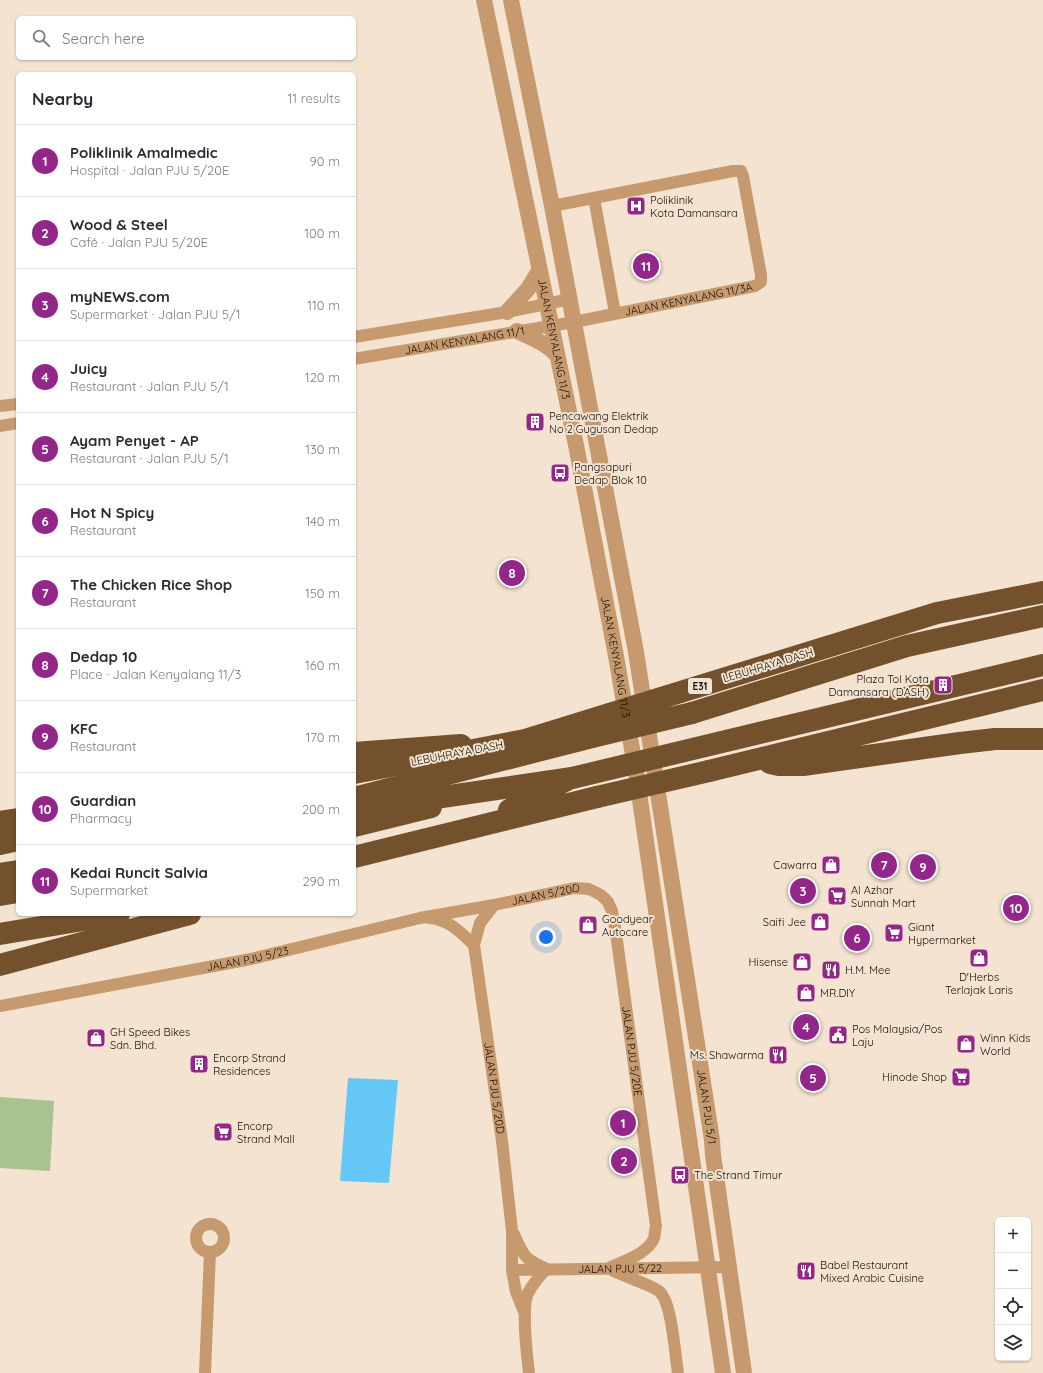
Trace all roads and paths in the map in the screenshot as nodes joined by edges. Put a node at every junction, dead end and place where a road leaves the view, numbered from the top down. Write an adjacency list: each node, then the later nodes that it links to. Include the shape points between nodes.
1 (484, 0): 5 (street, JALAN KENYALANG 11/3)
2 (511, 0): 4 (street, JALAN KENYALANG 11/3)
3 (594, 198): 4 (street, JALAN KENYALANG 11/3A); 9 (street); 9 (street, JALAN KENYALANG 11/3A, via 733,171 740,171 743,176 761,282 755,286)
4 (552, 206): 6 (street, JALAN KENYALANG 11/3)
5 (539, 271): 7 (street, JALAN KENYALANG 11/3); 8 (street, via 528,289)
6 (570, 299): 7 (street, JALAN KENYALANG 11/1); 10 (street, JALAN KENYALANG 11/3)
7 (546, 304): 8 (street, JALAN KENYALANG 11/1); 11 (street, JALAN KENYALANG 11/3)
8 (507, 312): 13 (street, JALAN KENYALANG 11/1)
9 (615, 313): 10 (street, JALAN KENYALANG 11/3A)
10 (574, 322): 11 (street, JALAN KENYALANG 11/1); 20 (street, JALAN KENYALANG 11/3)
11 (551, 326): 12 (street, JALAN KENYALANG 11/1); 14 (street, JALAN KENYALANG 11/3)
12 (517, 331): 14 (street, via 551,348); 15 (street, JALAN KENYALANG 11/1)
13 (356, 337)
14 (557, 355): 21 (street, JALAN KENYALANG 11/3)
15 (356, 359)
16 (16, 404): 17 (street)
17 (0, 406)
18 (16, 423): 19 (street)
19 (0, 426)
20 (602, 476): 21 (street); 31 (street, JALAN KENYALANG 11/3, via 636,652)
21 (583, 481): 32 (street, JALAN KENYALANG 11/3)
22 (1043, 592): 28 (highway, LEBUHRAYA DASH / E31, bridge, via 937,613)
23 (1043, 616): 35 (highway, bridge, via 907,646 692,713)
24 (1043, 656): 34 (highway, bridge)
25 (1043, 665): 34 (highway, bridge)
26 (1043, 690): 30 (highway)
27 (1043, 739): 30 (highway, via 960,742 803,765 779,765)
28 (525, 740): 29 (highway, bridge); 33 (highway, LEBUHRAYA DASH / E31, bridge)
29 (356, 753)
30 (756, 760): 43 (highway, bridge)
31 (654, 769): 59 (street, JALAN PJU 5/1)
32 (636, 772): 60 (street, JALAN PJU 5/1)
33 (356, 773)
34 (581, 774): 36 (highway, bridge); 39 (highway); 41 (highway, via 510,809 392,832)
35 (356, 797)
36 (356, 812)
37 (16, 819): 38 (highway)
38 (0, 822)
39 (356, 826)
40 (16, 840): 42 (highway)
41 (356, 843)
42 (0, 844)
43 (356, 856)
44 (16, 871): 45 (highway)
45 (0, 874)
46 (16, 892): 47 (highway)
47 (0, 895)
48 (494, 905): 51 (street, JALAN PJU 5/23); 52 (street, JALAN 5/20D, via 575,888 589,889 608,902); 54 (street, JALAN PJU 5/20D, via 480,924)
49 (107, 916): 53 (highway)
50 (183, 916): 55 (highway)
51 (420, 918): 54 (street, via 437,918 451,924); 56 (street, JALAN PJU 5/23, via 251,959)
52 (616, 933): 61 (street, JALAN PJU 5/20E, via 656,1226 654,1238 647,1248)
53 (0, 934)
54 (474, 945): 57 (street, JALAN PJU 5/20D)
55 (0, 965)
56 (0, 1006)
57 (512, 1231): 62 (street, JALAN PJU 5/20D, via 523,1255); 63 (street, JALAN PJU 5/20D)
58 (210, 1252): 65 (street)
59 (729, 1266): 60 (street, JALAN PJU 5/22); 69 (street, JALAN PJU 5/1)
60 (708, 1267): 61 (street, JALAN PJU 5/22); 68 (street, JALAN PJU 5/1)
61 (609, 1268): 62 (street, JALAN PJU 5/22); 67 (street, via 660,1292 666,1302 671,1322)
62 (547, 1269): 63 (street, JALAN PJU 5/22); 64 (street, JALAN PJU 5/20D, via 528,1294)
63 (512, 1270): 64 (street, JALAN PJU 5/20D, via 516,1292)
64 (525, 1314): 66 (street, JALAN PJU 5/20D)
65 (205, 1373)
66 (529, 1373)
67 (678, 1373)
68 (723, 1373)
69 (744, 1373)

